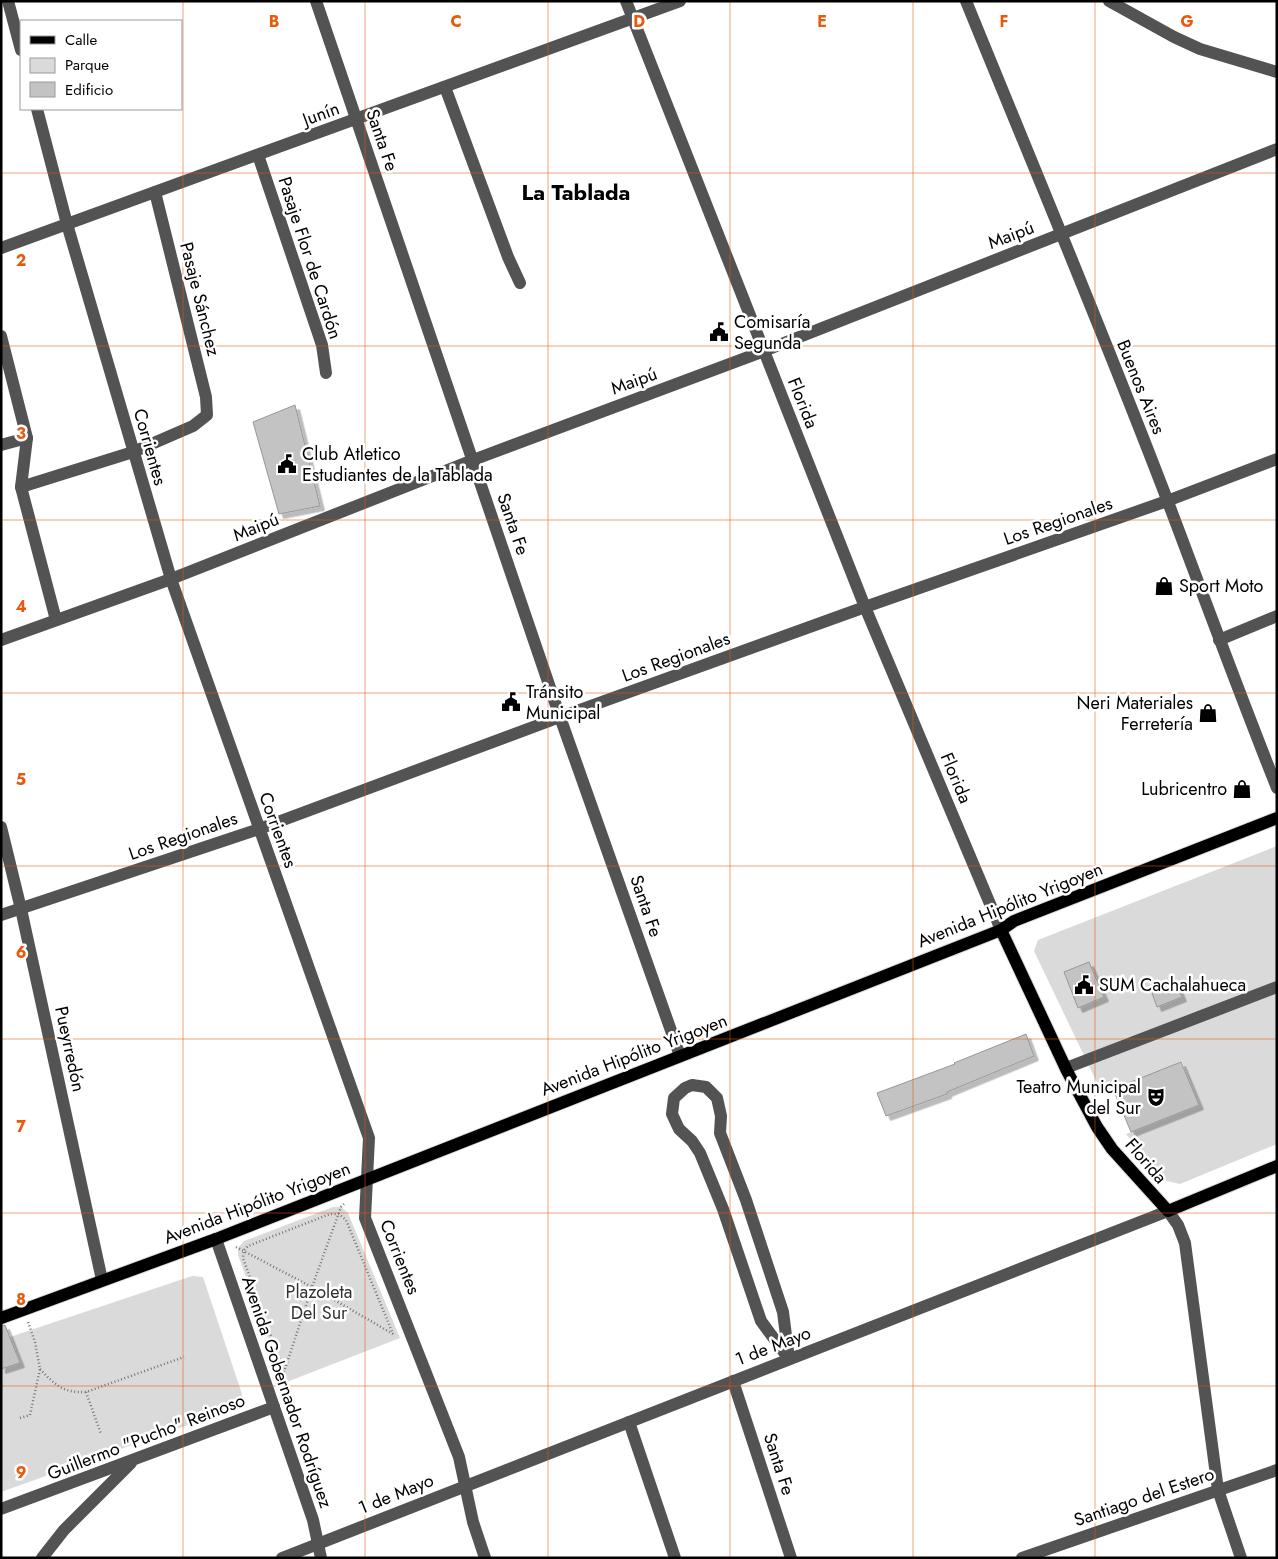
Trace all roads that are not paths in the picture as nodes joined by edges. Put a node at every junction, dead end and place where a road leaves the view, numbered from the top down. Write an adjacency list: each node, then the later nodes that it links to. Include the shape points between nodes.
1 (8, 1): 8 (street)
2 (316, 1): 12 (street, Santa Fe)
3 (626, 1): 7 (street, Florida)
4 (680, 1): 7 (street, Junín)
5 (966, 1): 17 (street, Buenos Aires)
6 (1109, 1): 9 (street, via 1200,49)
7 (632, 18): 10 (street, Junín); 21 (street, Florida)
8 (20, 46)
9 (1277, 72)
10 (445, 87): 12 (street, Junín); 19 (street)
11 (37, 110): 16 (street, Corrientes)
12 (356, 120): 14 (street, Junín); 27 (street, Santa Fe)
13 (1277, 149): 17 (street, Maipú)
14 (258, 155): 15 (street, Junín); 22 (street, Pasaje Flor de Cardón, via 322,345)
15 (155, 192): 16 (street, Junín); 25 (street, Pasaje Sánchez, via 206,397 207,415 194,426)
16 (67, 224): 18 (street, Junín); 25 (street, Corrientes)
17 (1062, 234): 21 (street, Maipú); 29 (street, Buenos Aires)
18 (1, 248)
19 (520, 283)
20 (1, 336): 23 (street)
21 (764, 351): 27 (street, Maipú); 31 (street, Florida)
22 (326, 373)
23 (27, 438): 24 (street); 28 (street)
24 (1, 445)
25 (133, 452): 28 (street); 30 (street, Corrientes)
26 (1277, 459): 29 (street, Los Regionales)
27 (472, 460): 30 (street, Maipú); 36 (street, Santa Fe)
28 (21, 487): 33 (street)
29 (1167, 501): 31 (street, Los Regionales); 35 (street, Buenos Aires)
30 (171, 579): 33 (street, Maipú); 40 (street, Corrientes)
31 (865, 607): 36 (street, Los Regionales); 43 (street, Florida)
32 (1277, 616): 35 (street)
33 (56, 620): 34 (street, Maipú)
34 (1, 640)
35 (1218, 640): 37 (street, Buenos Aires)
36 (560, 717): 40 (street, Los Regionales); 45 (street, Santa Fe)
37 (1277, 788)
38 (1277, 818): 43 (main road, Avenida Hipólito Yrigoyen, via 1014,921)
39 (1, 827): 41 (street, Pueyrredón)
40 (259, 829): 41 (street, Los Regionales); 48 (street, Corrientes, via 369,1138)
41 (21, 909): 42 (street, Los Regionales); 51 (street, Pueyrredón)
42 (1, 915)
43 (1001, 930): 45 (main road, Avenida Hipólito Yrigoyen); 46 (main road, Florida)
44 (1277, 987): 46 (street)
45 (680, 1056): 48 (main road, Avenida Hipólito Yrigoyen)
46 (1066, 1068): 49 (main road, Florida, via 1097,1127)
47 (1277, 1166): 49 (main road, 1 de Mayo)
48 (367, 1179): 50 (main road, Avenida Hipólito Yrigoyen); 59 (street, Corrientes, via 365,1218 459,1457)
49 (1168, 1211): 53 (street, 1 de Mayo); 60 (street, Florida, via 1185,1243)
50 (216, 1238): 51 (main road, Avenida Hipólito Yrigoyen); 55 (street, Avenida Gobernador Rodríguez)
51 (102, 1280): 52 (main road, Avenida Hipólito Yrigoyen)
52 (1, 1318)
53 (789, 1359): 53 (street, via 783,1312 720,1133 717,1098 706,1087 692,1085 674,1098 672,1114 700,1153 723,1209 761,1321); 54 (street, 1 de Mayo)
54 (733, 1381): 56 (street, 1 de Mayo); 68 (street, Santa Fe)
55 (274, 1407): 57 (street, Guillermo "Pucho" Reinoso); 62 (street, Avenida Gobernador Rodríguez, via 313,1520)
56 (629, 1422): 59 (street, 1 de Mayo); 67 (street)
57 (134, 1459): 61 (street, Guillermo "Pucho" Reinoso); 63 (street, via 64,1530)
58 (1277, 1470): 60 (street, Santiago del Estero)
59 (465, 1485): 62 (street, 1 de Mayo); 66 (street, Corrientes)
60 (1218, 1490): 69 (street, Santiago del Estero); 70 (street, Florida)
61 (1, 1509)
62 (318, 1544): 64 (street, 1 de Mayo); 65 (street, Avenida Gobernador Rodríguez)
63 (42, 1558)
64 (282, 1558)
65 (321, 1558)
66 (485, 1558)
67 (675, 1558)
68 (792, 1558)
69 (1022, 1558)
70 (1241, 1558)

